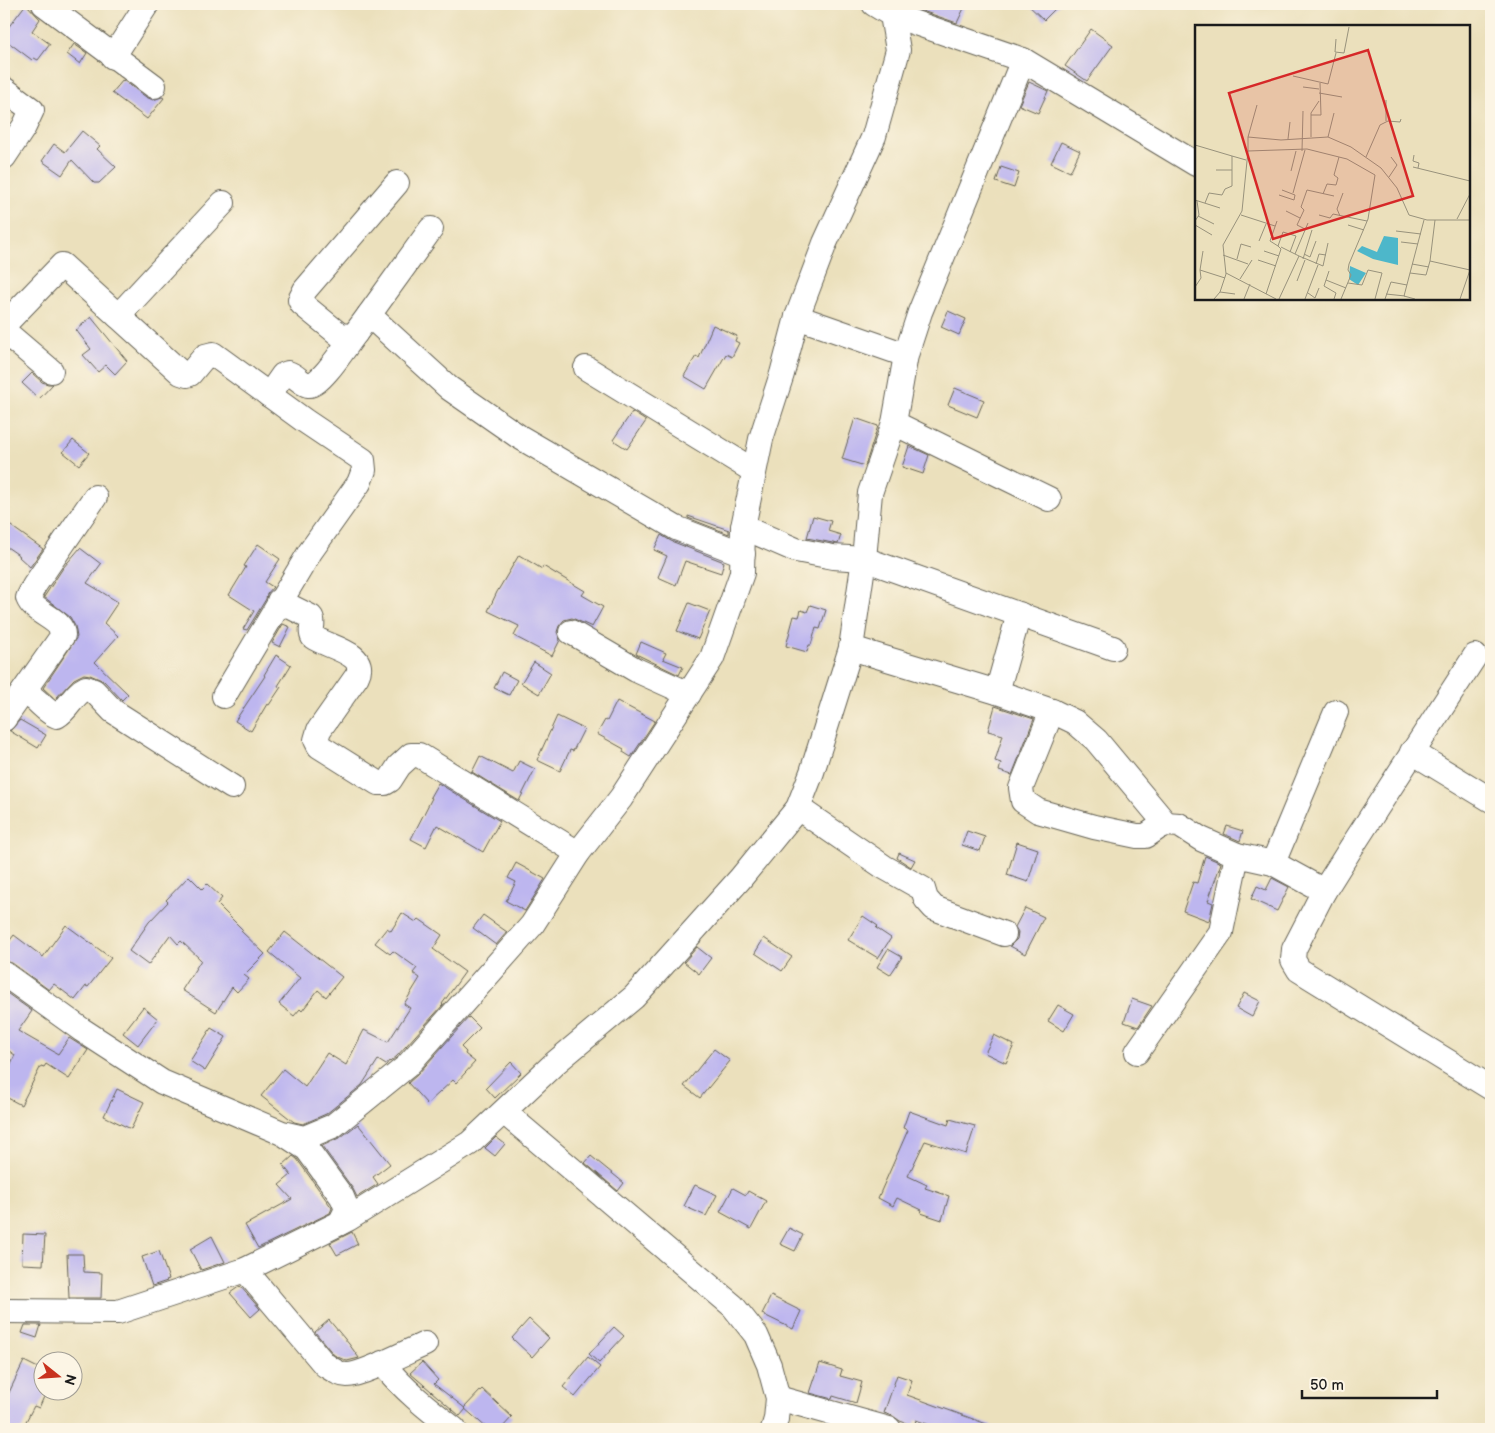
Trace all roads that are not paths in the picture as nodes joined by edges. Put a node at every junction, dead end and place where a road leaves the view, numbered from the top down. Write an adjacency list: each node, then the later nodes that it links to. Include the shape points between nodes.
1 (44, 4): 4 (street)
2 (147, 4): 4 (street)
3 (883, 10): 5 (street); 15 (street, via 898,50 874,136 825,243)
4 (113, 57): 6 (street)
5 (1022, 60): 9 (street); 19 (street, via 920,312)
6 (154, 86)
7 (4, 89): 8 (street, via 32,110)
8 (4, 157)
9 (1195, 163)
10 (397, 183): 18 (street, via 305,290 300,300 340,335)
11 (223, 203): 14 (street)
12 (431, 229): 13 (street)
13 (369, 315): 18 (street); 28 (street, via 449,388 518,436 676,528)
14 (118, 316): 16 (street, via 62,265); 22 (street, via 184,375 190,374 205,356 213,354)
15 (796, 317): 19 (street); 24 (street)
16 (4, 325)
17 (4, 331): 21 (street)
18 (355, 334): 22 (street, via 315,383 305,384 288,373)
19 (906, 355): 23 (street)
20 (586, 368): 24 (street)
21 (51, 371)
22 (269, 395): 30 (street, via 363,460 364,470 359,483)
23 (894, 423): 26 (street); 29 (street, via 870,493)
24 (754, 471): 27 (street)
25 (95, 498): 37 (street, via 28,598 30,604 61,627 63,635)
26 (1048, 499)
27 (744, 527): 28 (street); 29 (street, via 796,550)
28 (743, 554): 38 (street, via 742,573 712,658)
29 (864, 559): 31 (street); 33 (street)
30 (280, 601): 39 (street); 48 (street, via 311,616 314,622 311,632 316,638 354,657 360,664 357,676 319,730 316,740 319,746 378,783 385,784 411,755 419,755)
31 (1019, 614): 34 (street); 36 (street)
32 (571, 632): 38 (street, via 636,670)
33 (851, 648): 36 (street); 46 (street)
34 (1113, 648)
35 (1475, 656): 43 (street)
36 (997, 692): 40 (street)
37 (23, 693): 42 (street); 44 (street, via 32,695 48,713 56,716 64,712 79,691 86,688 94,691 113,711)
38 (689, 694): 48 (street, via 621,798)
39 (224, 696)
40 (1052, 710): 47 (street, via 1075,722 1096,740); 47 (street, via 1021,788 1023,801 1038,811 1137,836 1146,836)
41 (1336, 712): 50 (street)
42 (4, 719)
43 (1412, 752): 45 (street); 51 (street)
44 (232, 787)
45 (1491, 800)
46 (798, 808): 52 (street, via 922,889 934,908); 56 (street, via 740,879 634,997 555,1063)
47 (1166, 824): 49 (street, via 1179,825)
48 (578, 853): 57 (street, via 532,924 407,1066 333,1126 304,1138)
49 (1237, 855): 50 (street); 54 (street, via 1220,932)
50 (1273, 863): 51 (street)
51 (1324, 891): 55 (street, via 1294,949 1293,960 1298,970)
52 (1004, 934)
53 (4, 974): 57 (street, via 162,1082)
54 (1137, 1052)
55 (1491, 1088)
56 (504, 1112): 58 (street, via 470,1143); 63 (street, via 733,1306 756,1334 770,1366)
57 (282, 1133): 58 (street, via 307,1148 342,1197 346,1209)
58 (340, 1223): 59 (street)
59 (245, 1270): 60 (street, via 118,1312); 62 (street, via 336,1373 354,1374)
60 (4, 1312)
61 (425, 1344): 62 (street)
62 (382, 1363): 64 (street, via 397,1382)
63 (778, 1398): 65 (street); 66 (street)
64 (454, 1429)
65 (773, 1429)
66 (889, 1429)

